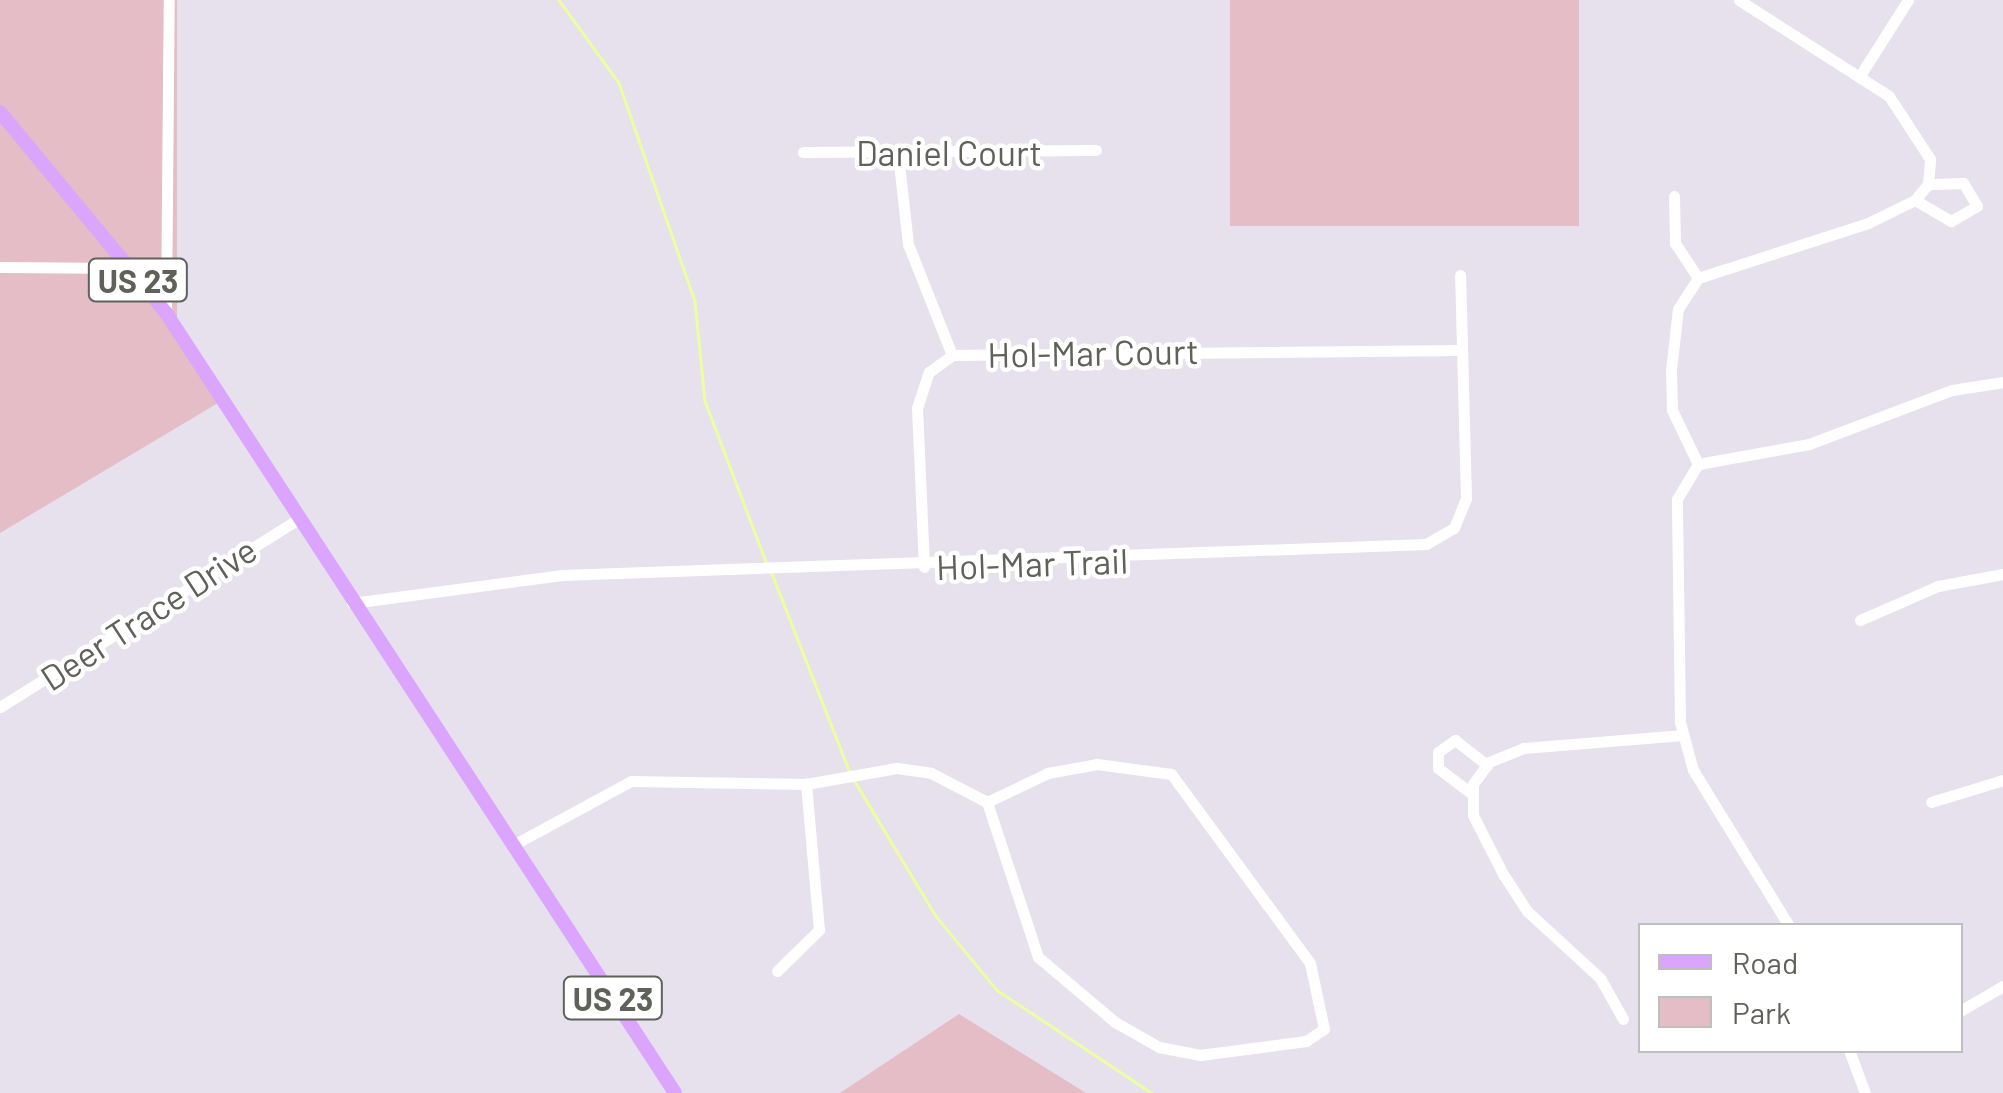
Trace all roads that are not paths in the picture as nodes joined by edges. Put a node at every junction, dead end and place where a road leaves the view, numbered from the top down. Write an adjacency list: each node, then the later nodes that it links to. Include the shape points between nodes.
1 (169, 0): 16 (street)
2 (1739, 0): 4 (street, via 1808,50)
3 (1908, 0): 4 (street)
4 (1862, 74): 9 (street, via 1930,159)
5 (0, 112): 13 (main road, US 23)
6 (1096, 150): 8 (street, Daniel Court)
7 (803, 152): 8 (street, Daniel Court)
8 (898, 154): 18 (street, via 908,244)
9 (1928, 184): 11 (street); 11 (street, via 1963,182 1977,206 1950,221)
10 (1674, 196): 15 (street, via 1675,242)
11 (1916, 200): 15 (street)
12 (0, 267): 13 (street)
13 (127, 268): 16 (main road, US 23)
14 (1460, 276): 17 (street, Hol-Mar Trail)
15 (1698, 278): 20 (street, via 1678,309 1671,370 1672,410)
16 (166, 313): 21 (main road, US 23)
17 (1460, 350): 18 (street, Hol-Mar Court); 22 (street, Hol-Mar Trail, via 1466,499 1442,539 1322,552)
18 (952, 355): 22 (street, Hol-Mar Court, via 930,372 917,408)
19 (2003, 382): 20 (street, via 1952,390 1808,444)
20 (1698, 464): 27 (street, via 1677,499 1674,684)
21 (298, 519): 24 (main road, US 23); 26 (street, Deer Trace Drive)
22 (924, 567): 24 (street, Hol-Mar Trail, via 462,581)
23 (2003, 574): 25 (street, via 1938,586)
24 (352, 602): 34 (main road, US 23)
25 (1860, 620)
26 (0, 708)
27 (1683, 735): 28 (street, via 1523,748); 35 (street, via 1693,770)
28 (1487, 764): 31 (street); 31 (street, via 1455,740 1438,752 1438,768)
29 (2003, 780): 33 (street)
30 (806, 784): 32 (street, via 897,768 962,784); 34 (street, via 631,781); 36 (street, via 819,930)
31 (1472, 792): 39 (street, via 1482,840 1527,911 1600,978)
32 (987, 802): 32 (street, via 1060,770 1146,764 1171,774 1310,963 1324,1029 1306,1041 1232,1052 1159,1047 1038,957)
33 (1930, 802)
34 (515, 844): 41 (main road, US 23)
35 (1787, 923)
36 (777, 971)
37 (2003, 986): 38 (street)
38 (1963, 1008)
39 (1624, 1019)
40 (1855, 1053): 42 (street)
41 (675, 1093)
42 (1865, 1093)

